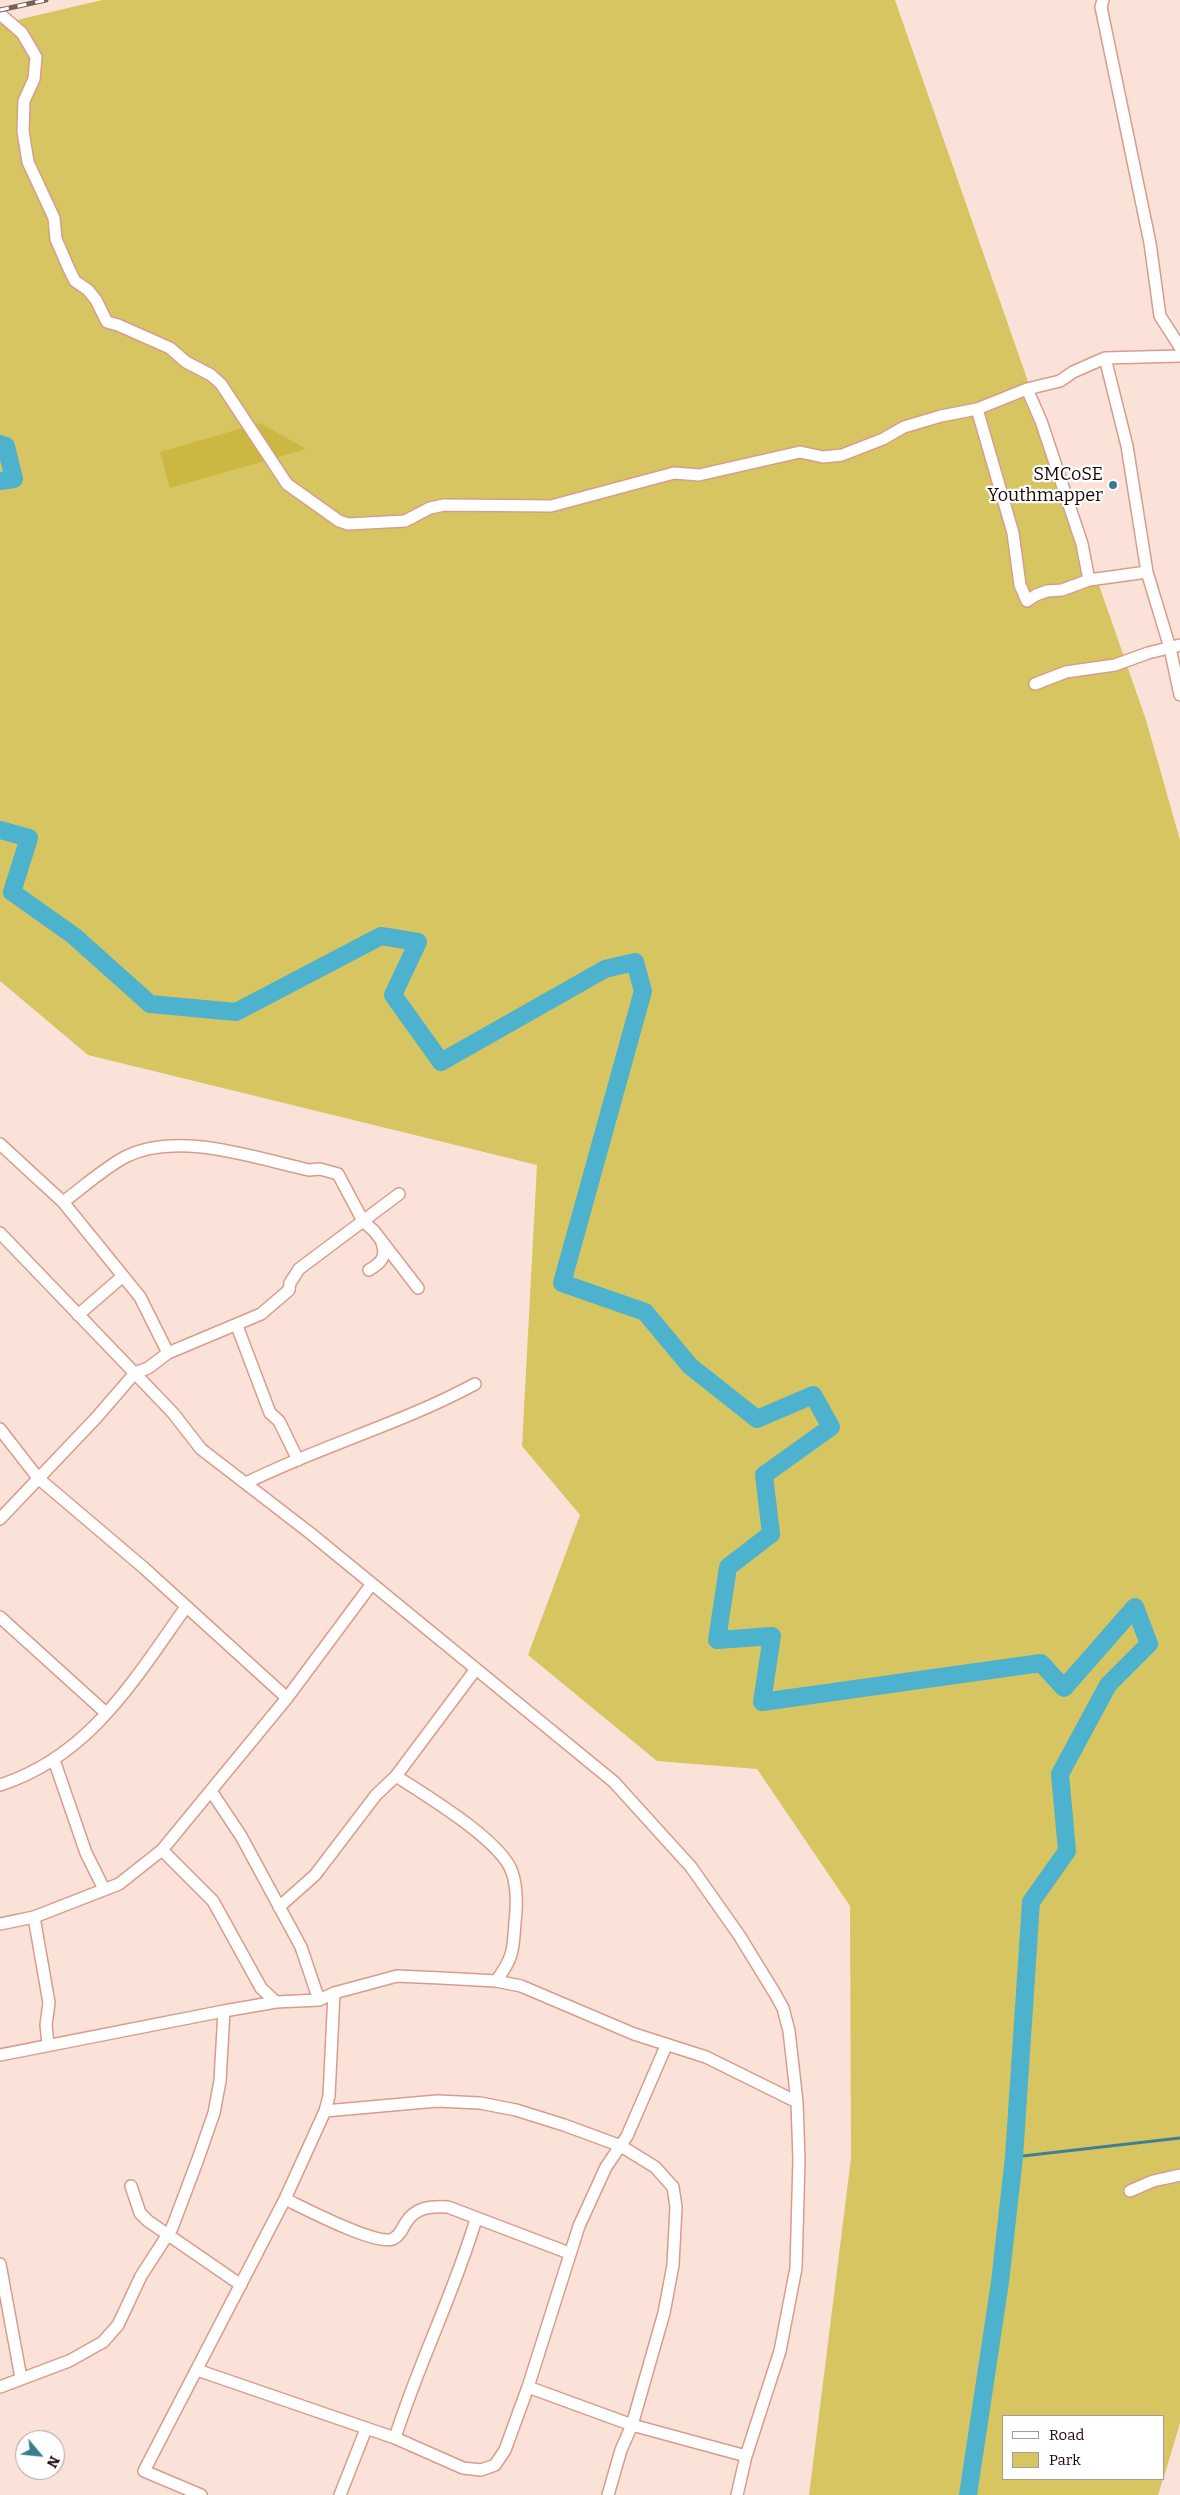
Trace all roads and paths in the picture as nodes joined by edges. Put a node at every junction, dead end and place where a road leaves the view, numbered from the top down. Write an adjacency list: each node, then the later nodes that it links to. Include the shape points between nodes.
1 (1103, 0): 3 (street, via 1101,7 1150,243 1160,316)
2 (0, 14): 7 (street, via 26,38 36,57 34,79 24,101 26,152 54,218 56,239 75,281 96,300 107,322 170,348 221,384 287,484 339,521 348,524 406,521 444,504 560,504 674,473 699,474 800,452 823,457 842,454 883,439 904,427)
3 (1180, 347)
4 (1180, 356): 5 (street)
5 (1105, 358): 6 (street, via 1060,381); 8 (street, via 1127,446)
6 (1027, 389): 7 (street); 9 (street, via 1082,544)
7 (977, 409): 9 (street, via 1013,533 1020,585 1027,601 1036,594 1062,590)
8 (1147, 572): 9 (street); 10 (street)
9 (1088, 580)
10 (1175, 647): 11 (street, via 1115,665 1066,672); 12 (street)
11 (1035, 684)
12 (1180, 696)
13 (0, 1144): 15 (street)
14 (400, 1194): 16 (street)
15 (63, 1202): 16 (street, via 125,1157 160,1147 203,1146 338,1174); 20 (street)
16 (363, 1221): 18 (street); 23 (street, via 299,1270 289,1290 261,1314)
17 (0, 1233): 22 (street)
18 (382, 1243): 19 (street, via 385,1252 382,1261); 21 (street)
19 (369, 1270)
20 (123, 1276): 22 (street); 24 (street, via 140,1298)
21 (418, 1288)
22 (78, 1315): 25 (street)
23 (237, 1326): 24 (street); 28 (street, via 270,1413 279,1421)
24 (168, 1353): 25 (street)
25 (135, 1373): 29 (street); 30 (street, via 201,1449)
26 (474, 1384): 28 (street, via 445,1400)
27 (0, 1429): 29 (street)
28 (298, 1460): 30 (street)
29 (38, 1478): 31 (street); 33 (street)
30 (246, 1483): 32 (street)
31 (0, 1519)
32 (371, 1585): 35 (street); 36 (street)
33 (186, 1607): 36 (street); 37 (street)
34 (0, 1617): 37 (street)
35 (476, 1669): 39 (street); 55 (street, via 614,1782 690,1867 753,1956 782,2008 792,2045)
36 (287, 1698): 41 (street)
37 (106, 1713): 38 (street, via 85,1737)
38 (54, 1760): 40 (street); 43 (street, via 86,1853)
39 (396, 1776): 44 (street, via 376,1795 315,1875); 47 (street, via 479,1834 500,1854 512,1872 515,1938 510,1961)
40 (0, 1785)
41 (211, 1791): 42 (street); 44 (street, via 241,1836)
42 (162, 1850): 43 (street, via 119,1884); 50 (street, via 213,1901 261,1988)
43 (104, 1889): 45 (street)
44 (279, 1907): 49 (street, via 301,1948)
45 (34, 1917): 46 (street); 52 (street, via 49,2004)
46 (0, 1924)
47 (496, 1981): 48 (street, via 398,1976); 53 (street, via 538,1992)
48 (334, 1993): 49 (street); 56 (street, via 329,2096)
49 (319, 2000): 50 (street)
50 (276, 2002): 51 (street)
51 (224, 2011): 52 (street); 63 (street, via 220,2081 214,2113 187,2193)
52 (48, 2044): 54 (street)
53 (666, 2046): 55 (street, via 706,2057); 57 (street)
54 (0, 2055)
55 (797, 2102): 74 (street, via 796,2268 780,2351)
56 (325, 2111): 57 (street, via 437,2101 480,2103 564,2125); 61 (street)
57 (621, 2146): 64 (street, via 599,2181); 71 (street, via 655,2167 673,2187 676,2208 670,2284)
58 (1180, 2175): 60 (street, via 1153,2181)
59 (131, 2186): 63 (street, via 140,2213)
60 (1130, 2191)
61 (285, 2199): 62 (street, via 338,2224 384,2240 402,2232 410,2216 420,2209 433,2206 448,2207); 66 (street)
62 (476, 2219): 64 (street); 73 (street, via 465,2256)
63 (167, 2235): 66 (street); 68 (street, via 141,2276 111,2335 69,2361)
64 (569, 2253): 70 (street)
65 (0, 2264): 68 (street)
66 (241, 2285): 67 (street)
67 (197, 2370): 72 (street); 75 (street, via 144,2471)
68 (21, 2378): 69 (street)
69 (0, 2387)
70 (528, 2387): 71 (street); 73 (street, via 505,2450 495,2465 481,2470 462,2468)
71 (632, 2425): 74 (street); 77 (street)
72 (366, 2429): 73 (street); 76 (street)
73 (395, 2438)
74 (746, 2456): 78 (street)
75 (201, 2495)
76 (340, 2495)
77 (608, 2495)
78 (737, 2495)

